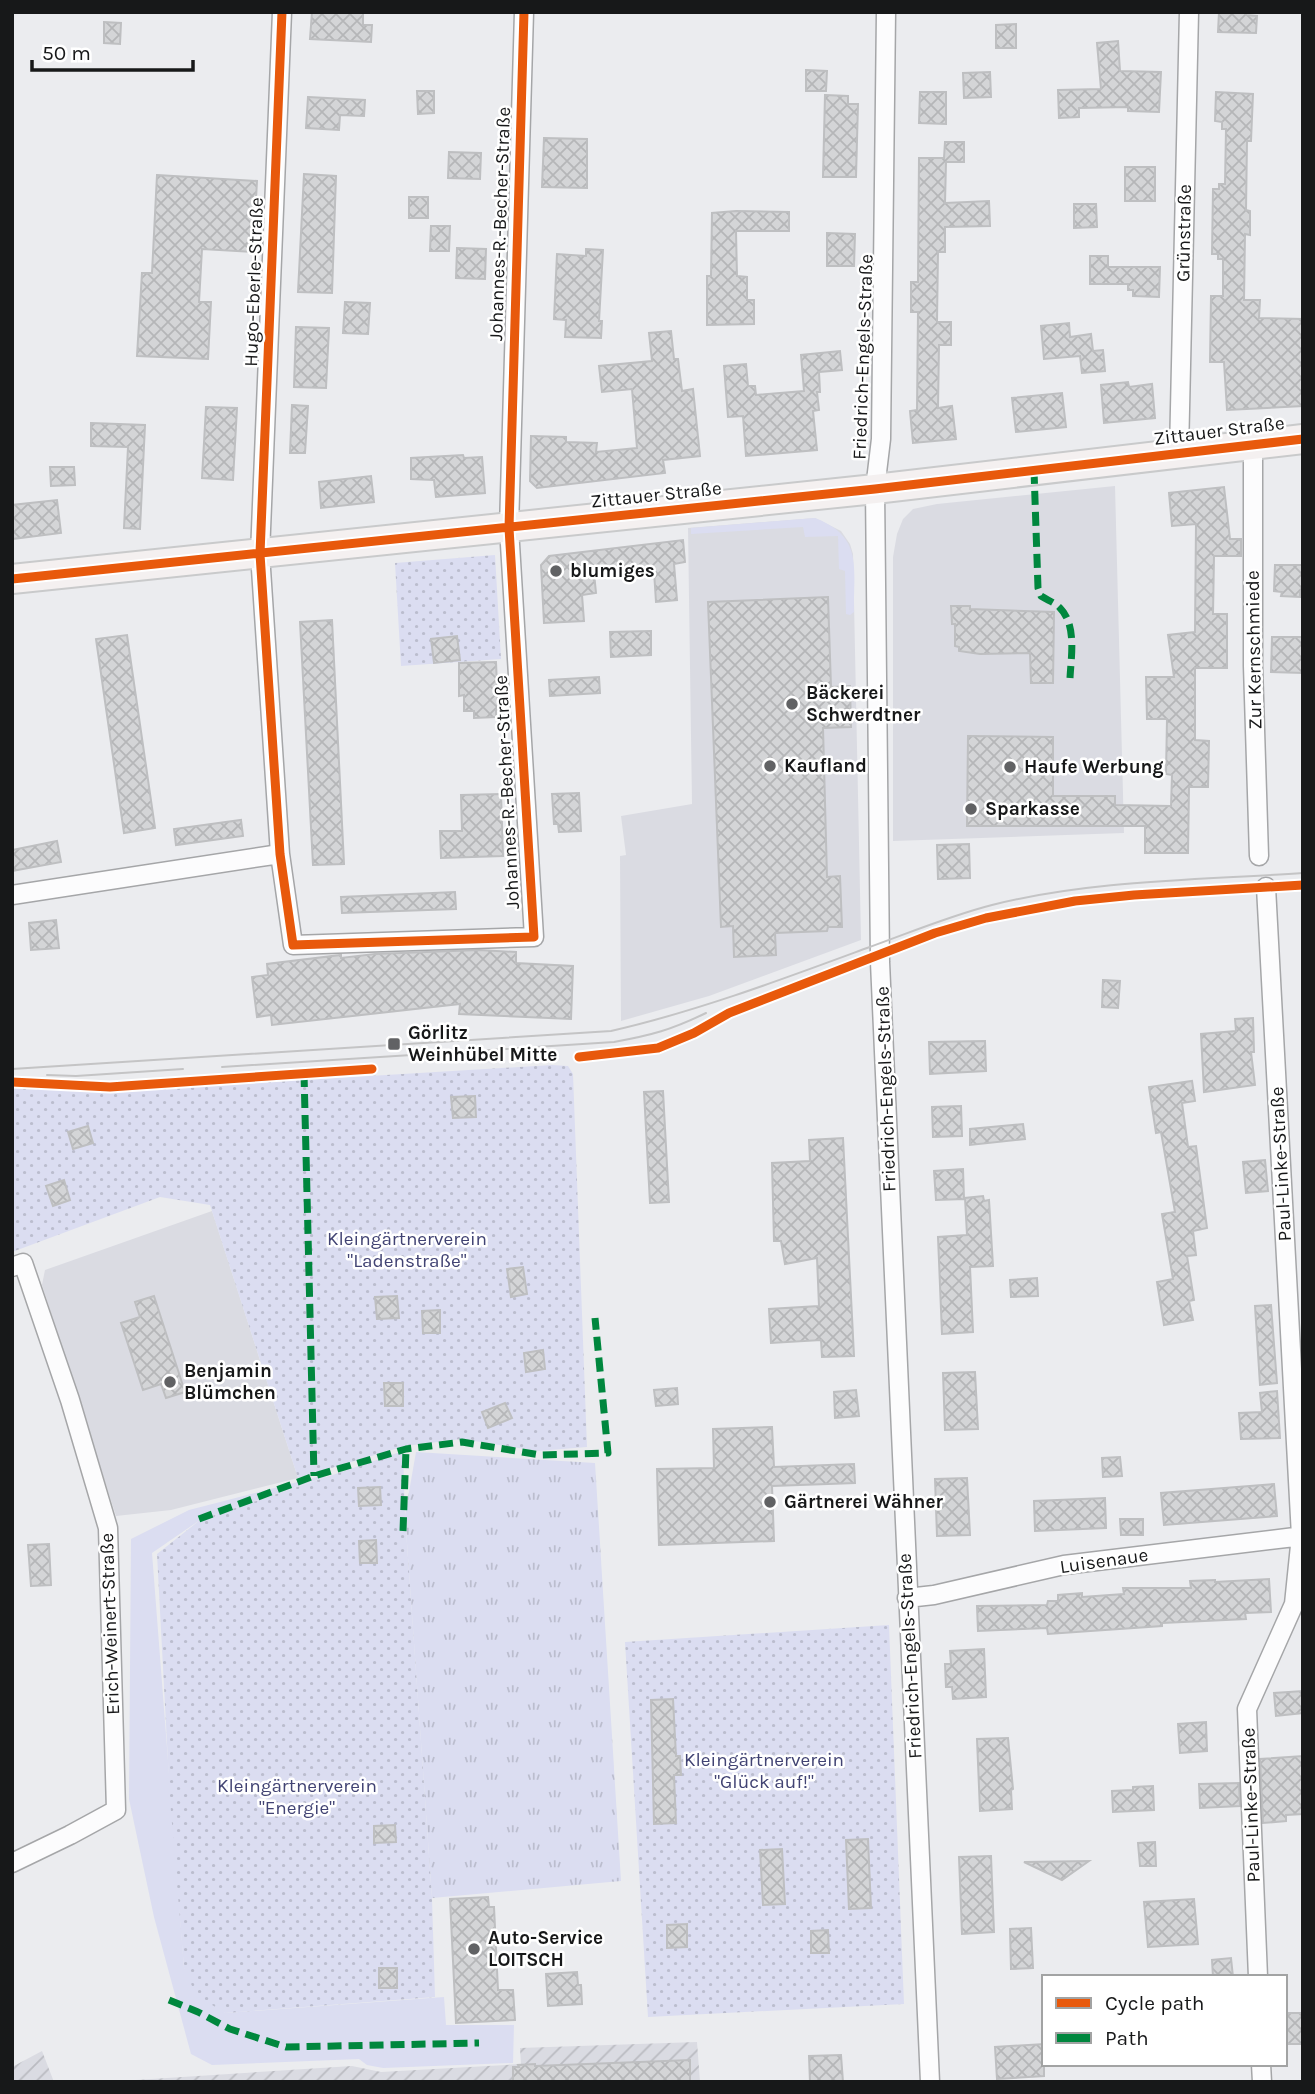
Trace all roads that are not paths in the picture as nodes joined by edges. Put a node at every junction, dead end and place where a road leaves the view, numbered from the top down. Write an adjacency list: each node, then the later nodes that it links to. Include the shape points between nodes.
1 (282, 12): 10 (street, Hugo-Eberle-Straße)
2 (524, 12): 9 (street, Johannes-R.-Becher-Straße)
3 (886, 12): 8 (street, Friedrich-Engels-Straße, via 881,439)
4 (1189, 12): 7 (street, Grünstraße)
5 (1303, 439): 6 (main road, Zittauer Straße)
6 (1254, 445): 7 (main road, Zittauer Straße); 13 (street, Zur Kernschmiede, via 1253,666)
7 (1180, 453): 8 (main road, Zittauer Straße)
8 (875, 489): 9 (main road, Zittauer Straße); 18 (street, Friedrich-Engels-Straße, via 880,962)
9 (509, 528): 10 (main road, Zittauer Straße); 12 (street, Johannes-R.-Becher-Straße, via 534,937 293,945)
10 (260, 554): 11 (main road, Zittauer Straße); 12 (street, Johannes-R.-Becher-Straße)
11 (12, 579)
12 (280, 854): 15 (street)
13 (1259, 856)
14 (1266, 887): 17 (street, Paul-Linke-Straße)
15 (12, 895)
16 (12, 1267): 19 (street, Erich-Weinert-Straße, via 23,1263 108,1528 116,1810)
17 (1302, 1536): 18 (street, Luisenaue, via 1064,1565); 20 (street, Paul-Linke-Straße, via 1294,1604 1247,1709)
18 (907, 1598): 21 (street, Friedrich-Engels-Straße)
19 (12, 1863)
20 (1258, 1975)
21 (930, 2082)

